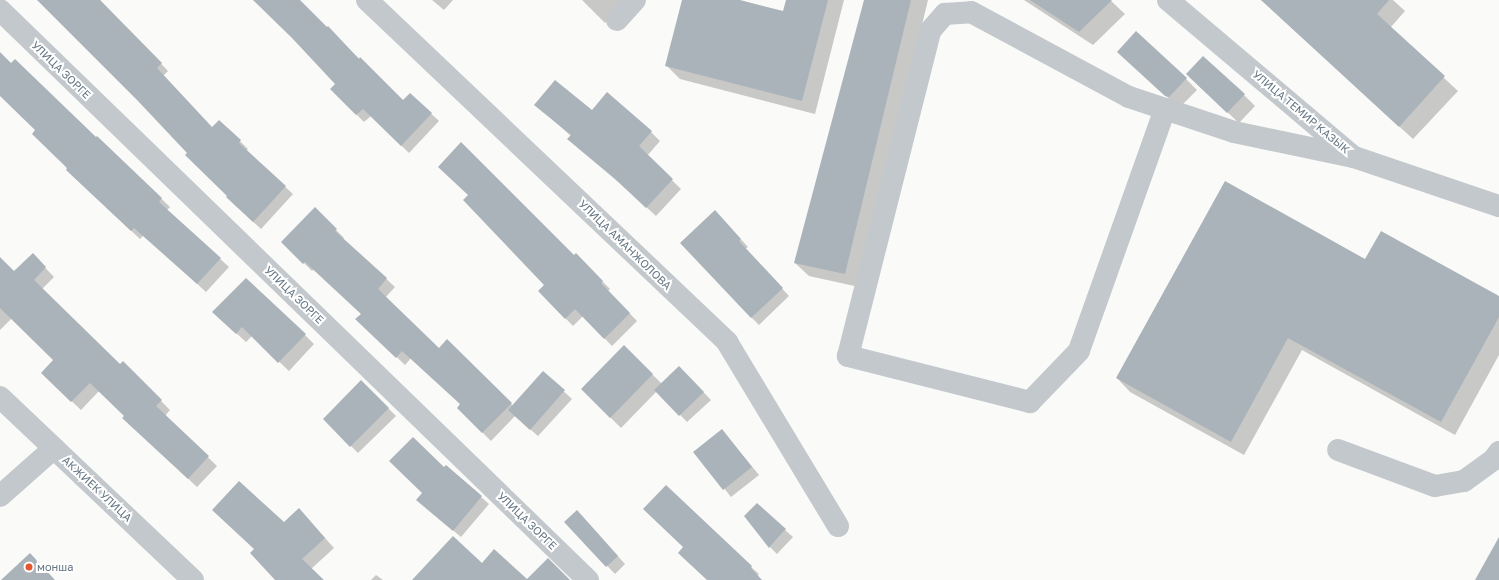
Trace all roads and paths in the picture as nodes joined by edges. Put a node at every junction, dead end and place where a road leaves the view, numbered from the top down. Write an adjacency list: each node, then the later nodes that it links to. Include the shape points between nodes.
1 (367, 0): 14 (street, УЛИЦА АМАНЖОЛОВА, via 727,342)
2 (635, 0): 5 (street)
3 (1169, 0): 7 (street, УЛИЦА ТЕМИР КАЗЫК)
4 (0, 10): 16 (street, УЛИЦА ЗОРГЕ)
5 (617, 20)
6 (1165, 109): 6 (street, via 1079,351 1030,402 848,356 930,31 945,14 971,12 1129,97); 7 (street, via 1234,132)
7 (1354, 157): 8 (street, УЛИЦА ТЕМИР КАЗЫК)
8 (1499, 206)
9 (0, 397): 10 (street, АКЖИЕК УЛИЦА)
10 (54, 448): 13 (street); 15 (street, АКЖИЕК УЛИЦА)
11 (1338, 450): 12 (street, via 1435,486 1464,481 1494,460)
12 (1499, 452)
13 (0, 496)
14 (838, 526)
15 (193, 580)
16 (588, 580)

